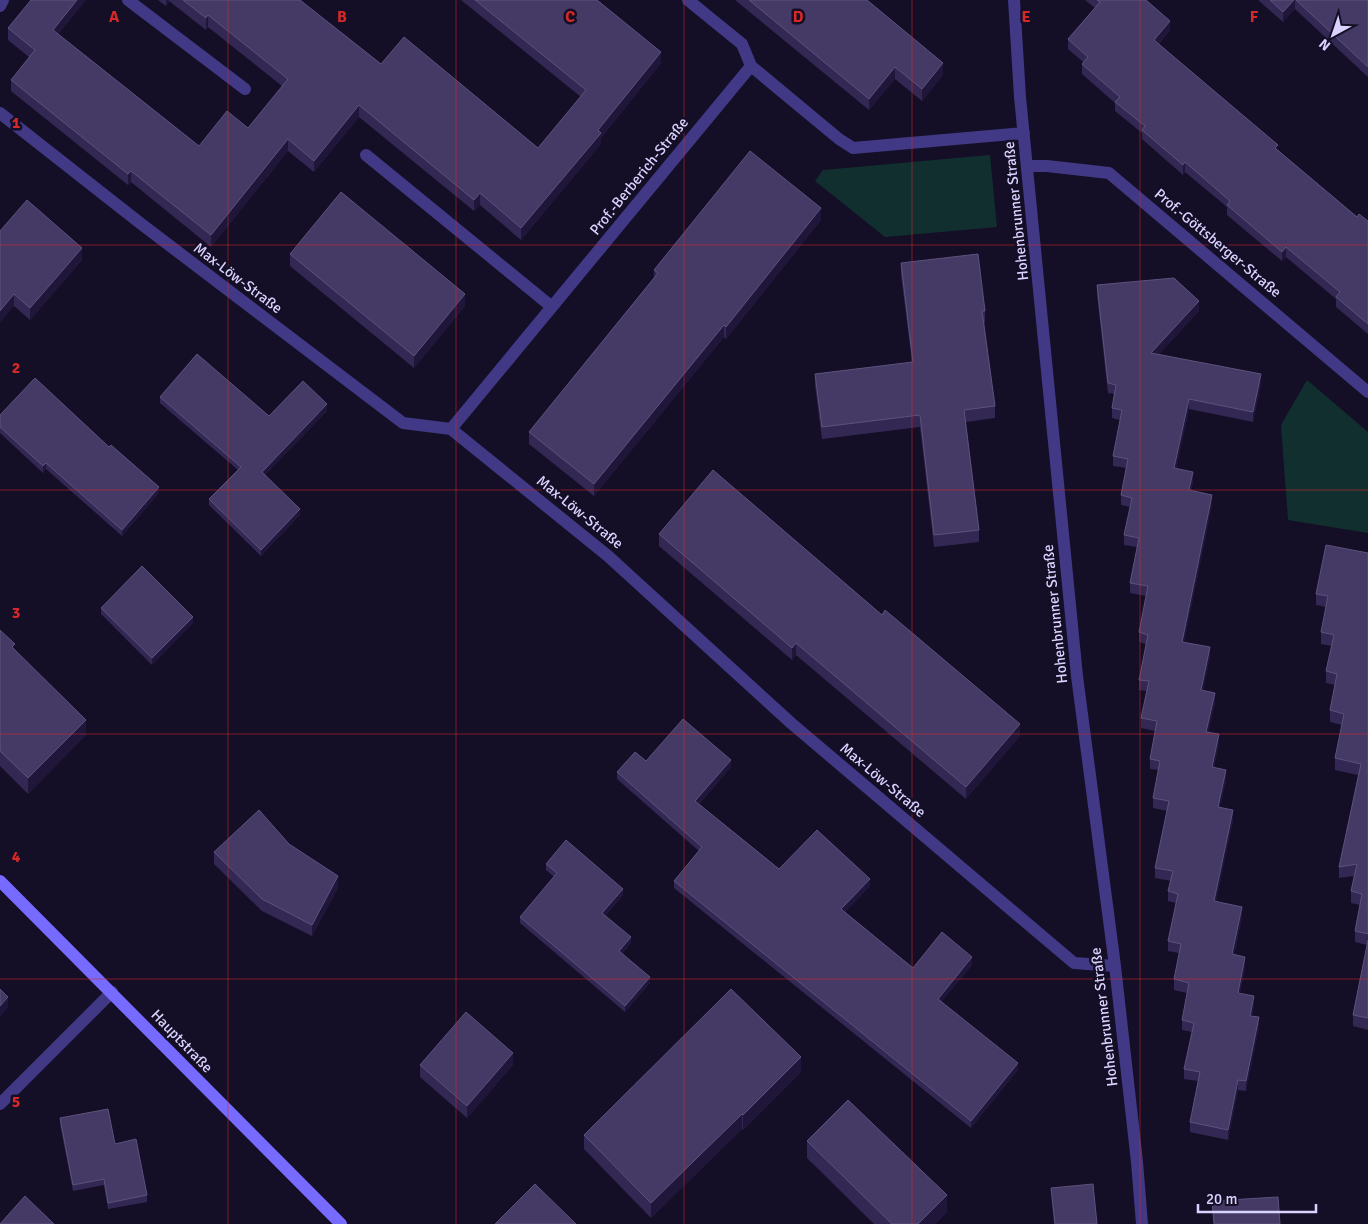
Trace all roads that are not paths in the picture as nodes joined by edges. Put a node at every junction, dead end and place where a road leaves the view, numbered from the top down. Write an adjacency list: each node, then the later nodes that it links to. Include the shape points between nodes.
1 (3, 0): 5 (street)
2 (128, 0): 7 (street)
3 (688, 0): 6 (street, via 742,44)
4 (1014, 0): 9 (street, Hohenbrunner Straße)
5 (0, 6)
6 (751, 66): 9 (street, via 853,148); 12 (street, Prof.-Berberich-Straße)
7 (245, 89)
8 (0, 113): 14 (street, Max-Löw-Straße, via 403,423)
9 (1024, 133): 11 (street, Hohenbrunner Straße)
10 (366, 155): 12 (street)
11 (1028, 166): 13 (street, Prof.-Göttsberger-Straße, via 1109,172); 16 (street, Hohenbrunner Straße, via 1077,676)
12 (552, 307): 14 (street, Prof.-Berberich-Straße)
13 (1368, 392)
14 (451, 429): 16 (street, Max-Löw-Straße, via 608,556 791,723 1074,963)
15 (0, 881): 17 (street, Hauptstraße)
16 (1115, 966): 20 (street, Hohenbrunner Straße)
17 (112, 992): 18 (street); 19 (street, Hauptstraße)
18 (0, 1104)
19 (341, 1224)
20 (1142, 1224)

